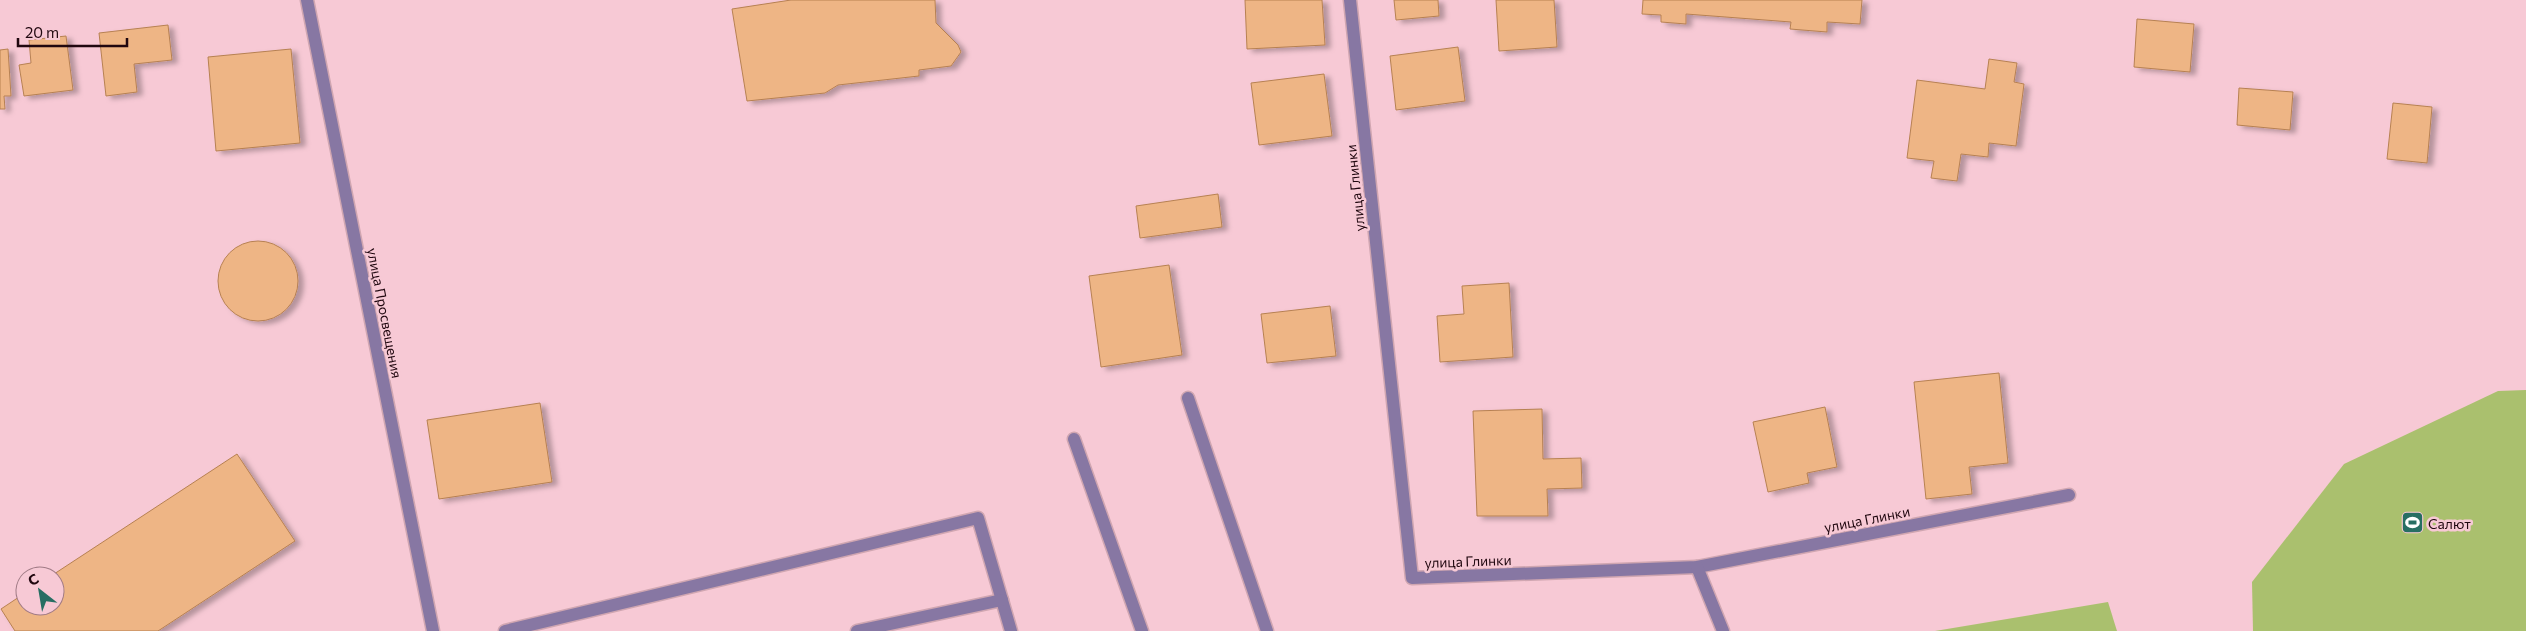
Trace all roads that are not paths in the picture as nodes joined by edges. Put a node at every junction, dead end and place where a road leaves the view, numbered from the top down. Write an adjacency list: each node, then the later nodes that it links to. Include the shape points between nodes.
1 (307, 0): 8 (street, улица Просвещения)
2 (1350, 0): 6 (street, улица Глинки, via 1412,578)
3 (1188, 398): 13 (street)
4 (1074, 439): 12 (street)
5 (2069, 495): 6 (street, улица Глинки)
6 (1697, 567): 14 (street)
7 (1002, 600): 9 (street, via 978,518); 10 (street); 11 (street)
8 (434, 631)
9 (505, 631)
10 (857, 631)
11 (1011, 631)
12 (1142, 631)
13 (1267, 631)
14 (1723, 631)

